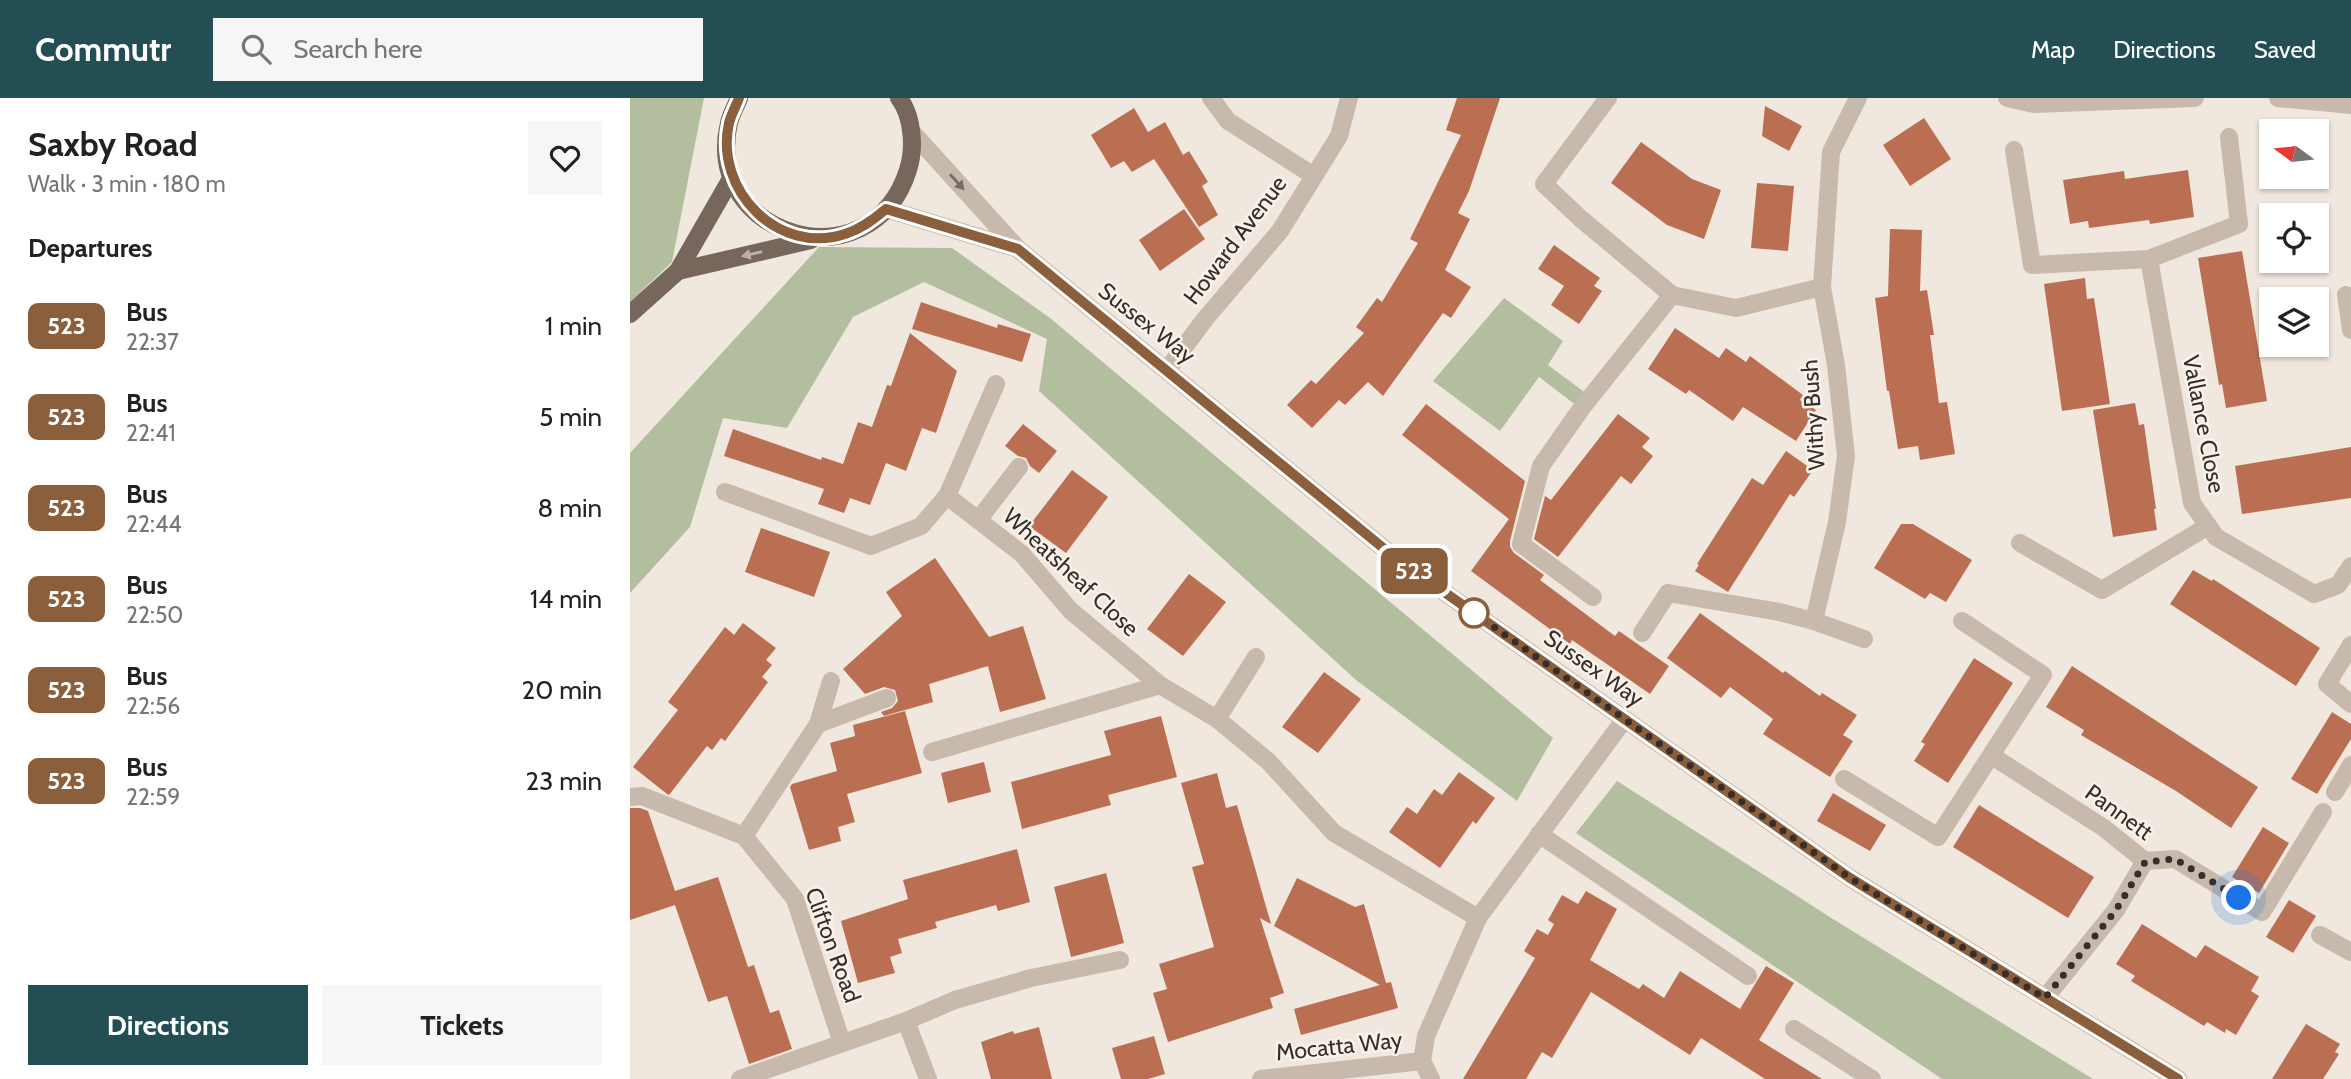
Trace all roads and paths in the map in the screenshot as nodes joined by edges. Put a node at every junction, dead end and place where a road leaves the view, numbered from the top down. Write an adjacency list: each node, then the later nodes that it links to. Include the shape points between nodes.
1 (739, 98): 15 (main road, via 729,122 727,150)
2 (899, 98): 11 (main road)
3 (1211, 98): 14 (street, via 1228,121)
4 (1349, 98): 14 (street, Howard Avenue, via 1339,136)
5 (1608, 98): 22 (street, via 1544,184)
6 (1858, 98): 21 (street, Withy Bush, via 1831,152)
7 (2007, 98): 8 (street, via 2034,104)
8 (2195, 98)
9 (2278, 98): 10 (street)
10 (2351, 105)
11 (911, 131): 16 (main road, via 911,159 903,187); 18 (street, Sussex Way, one-way to 18)
12 (2229, 137): 19 (street, via 2239,224)
13 (2014, 150): 19 (street, via 2032,265)
14 (1314, 176): 26 (street, Howard Avenue, via 1280,231)
15 (732, 177): 17 (main road, via 745,202 765,221); 20 (main road)
16 (886, 209): 17 (main road, via 867,225 844,235); 18 (street, Sussex Way)
17 (818, 238): 20 (main road, one-way to 20)
18 (1018, 249): 26 (street, Sussex Way)
19 (2149, 259): 32 (street, Vallance Close, via 2192,503)
20 (678, 271): 24 (main road)
21 (1822, 287): 22 (street, via 1736,308); 37 (street, Withy Bush, via 1846,456 1837,522)
22 (1672, 295): 36 (street, via 1541,466 1521,544)
23 (2346, 295): 25 (street)
24 (630, 314)
25 (2351, 330)
26 (1167, 370): 48 (street, Sussex Way, via 1393,556)
27 (996, 384): 30 (street)
28 (1019, 467): 31 (street)
29 (725, 492): 30 (street, via 871,546 921,526)
30 (947, 496): 31 (street, Wheatsheaf Close)
31 (979, 519): 44 (street, Wheatsheaf Close, via 1023,554 1071,611)
32 (2208, 526): 33 (street, via 2102,590); 35 (street, Vallance Close, via 2216,537 2314,594)
33 (2020, 543)
34 (2351, 566): 35 (street, Vallance Close)
35 (2344, 591)
36 (1593, 597)
37 (1814, 621): 39 (street, via 1668,593); 40 (street)
38 (1962, 621): 51 (street, via 2043,675)
39 (1642, 633)
40 (1864, 639)
41 (2351, 645): 46 (street, via 2327,684)
42 (1256, 657): 47 (street)
43 (831, 681): 49 (street)
44 (1160, 685): 47 (street, Wheatsheaf Close); 50 (street)
45 (887, 698): 49 (street)
46 (2351, 704)
47 (1217, 719): 60 (street, Wheatsheaf Close, via 1268,761 1334,833)
48 (1624, 720): 57 (street); 65 (street, Sussex Way, via 1850,878)
49 (818, 724): 58 (street)
50 (932, 752)
51 (1992, 756): 53 (street, via 1938,837); 59 (street, Pannett, via 2104,828)
52 (2351, 765): 54 (street)
53 (1844, 779)
54 (2335, 792)
55 (630, 797): 58 (street, via 642,796)
56 (2323, 812): 59 (street, via 2262,912 2175,859)
57 (1539, 834): 60 (street); 64 (street)
58 (744, 836): 68 (street, Clifton Road, via 795,899)
59 (2145, 862): 65 (street, Pannett, via 2116,910)
60 (1478, 918): 69 (street, via 1426,1036)
61 (2320, 935): 62 (street)
62 (2351, 952)
63 (1120, 960): 66 (street, via 1031,978 955,1000)
64 (1748, 976)
65 (2045, 998): 75 (street, Sussex Way)
66 (906, 1021): 68 (street); 71 (street)
67 (1794, 1029): 74 (street)
68 (842, 1043): 70 (street)
69 (1422, 1061): 72 (street, Mocatta Way); 73 (street)
70 (740, 1079)
71 (928, 1079)
72 (1261, 1079)
73 (1431, 1079)
74 (1872, 1079)
75 (2178, 1079)

